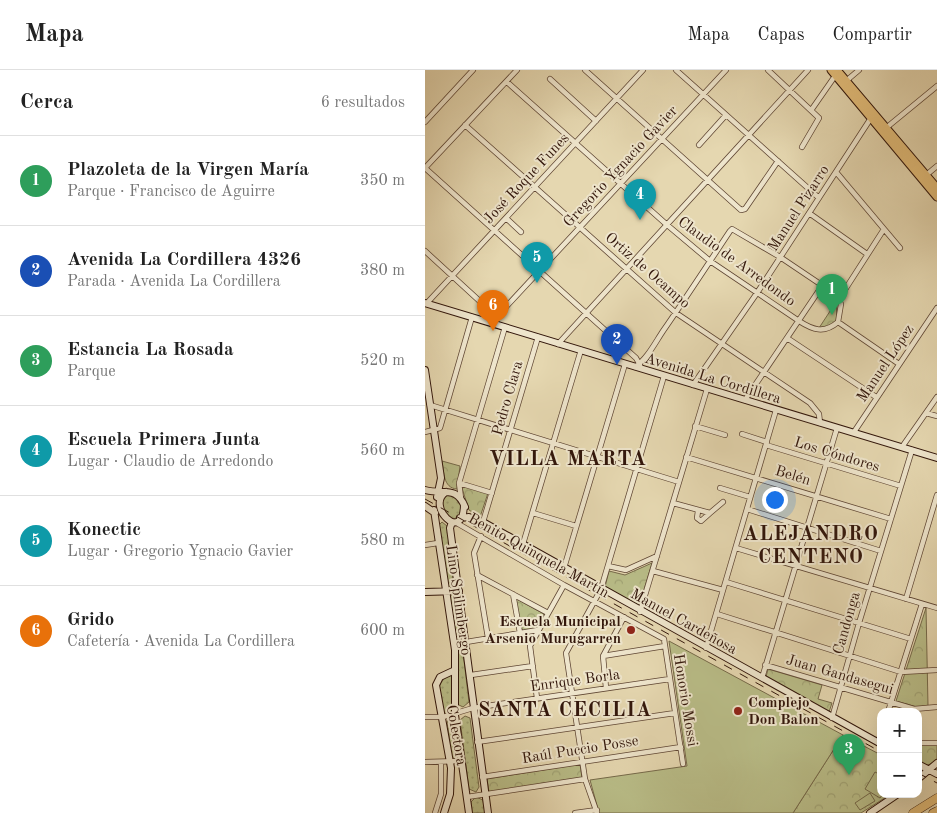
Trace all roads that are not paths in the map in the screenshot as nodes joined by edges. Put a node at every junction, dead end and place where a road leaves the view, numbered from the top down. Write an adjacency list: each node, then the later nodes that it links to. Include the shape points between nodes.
1 (473, 70): 22 (street)
2 (517, 70): 13 (street)
3 (585, 70): 17 (street)
4 (643, 70): 17 (street, José Roque Funes)
5 (676, 70): 16 (street)
6 (726, 70): 16 (street, Gregorio Ygnacio Gavier)
7 (768, 70): 15 (street)
8 (808, 70): 15 (street)
9 (859, 70): 12 (street)
10 (834, 72): 12 (main road); 18 (street); 20 (main road)
11 (549, 79): 21 (street)
12 (846, 80): 24 (main road)
13 (507, 82): 23 (street); 27 (street, Claudio de Arredondo)
14 (937, 86): 24 (street)
15 (789, 90): 18 (street); 25 (street)
16 (703, 94): 19 (street); 26 (street, Gregorio Ygnacio Gavier)
17 (617, 99): 21 (street, José Roque Funes); 26 (street)
18 (812, 109): 29 (street, via 819,119)
19 (726, 116): 25 (street); 28 (street)
20 (871, 118): 33 (street, Manuel Pizarro); 34 (main road)
21 (596, 121): 27 (street, José Roque Funes)
22 (425, 122)
23 (465, 125): 32 (street); 37 (street, Ortiz de Ocampo)
24 (886, 128): 34 (main road)
25 (748, 135): 30 (street); 35 (street)
26 (662, 139): 35 (street); 36 (street, Gregorio Ygnacio Gavier)
27 (575, 143): 36 (street, Claudio de Arredondo); 37 (street, José Roque Funes)
28 (699, 145)
29 (801, 147)
30 (777, 161): 35 (street, via 743,210); 40 (street)
31 (937, 166): 34 (street)
32 (425, 168): 46 (street)
33 (836, 172): 40 (street, Manuel Pizarro); 45 (street)
34 (924, 177): 38 (main road); 39 (main road)
35 (707, 179): 43 (street)
36 (620, 184): 43 (street, Claudio de Arredondo); 44 (street, Gregorio Ygnacio Gavier)
37 (535, 187): 42 (street, José Roque Funes); 44 (street, Ortiz de Ocampo)
38 (937, 188)
39 (937, 197)
40 (819, 198): 41 (street, Manuel Pizarro)
41 (809, 213): 50 (street); 51 (street, Manuel Pizarro)
42 (507, 218): 46 (street, José Roque Funes); 47 (street)
43 (666, 224): 52 (street, Claudio de Arredondo); 53 (street)
44 (579, 228): 53 (street, Ortiz de Ocampo); 54 (street, Gregorio Ygnacio Gavier)
45 (885, 229): 48 (street); 50 (street)
46 (494, 231): 54 (street); 55 (street, José Roque Funes)
47 (521, 232)
48 (900, 248)
49 (425, 251): 55 (street)
50 (867, 254): 58 (street)
51 (780, 257): 52 (street, via 732,229); 56 (street); 57 (street, Manuel Pizarro)
52 (710, 261): 57 (street, Claudio de Arredondo); 62 (street)
53 (626, 269): 61 (street); 62 (street, Ortiz de Ocampo)
54 (539, 271): 61 (street); 64 (street, Gregorio Ygnacio Gavier)
55 (452, 276): 59 (street, José Roque Funes); 64 (street)
56 (822, 286): 58 (street); 65 (street)
57 (757, 293): 65 (street, Claudio de Arredondo); 71 (street, Manuel Pizarro)
58 (839, 299): 66 (street, via 842,308)
59 (426, 303): 63 (main road, Avenida La Cordillera)
60 (937, 308): 75 (street, Manuel López)
61 (585, 312): 72 (street); 76 (street, via 636,358)
62 (676, 313): 71 (street, Ortiz de Ocampo); 76 (street)
63 (472, 317): 67 (main road, Avenida La Cordillera); 86 (street)
64 (497, 317): 67 (street, Gregorio Ygnacio Gavier)
65 (799, 321): 66 (street, Claudio de Arredondo, via 817,330 826,330); 70 (street)
66 (838, 322): 75 (street)
67 (491, 323): 68 (main road, Avenida La Cordillera)
68 (505, 327): 69 (main road, Avenida La Cordillera); 90 (street)
69 (538, 337): 72 (main road, Avenida La Cordillera); 95 (street, Pedro Clara)
70 (787, 338): 78 (street); 82 (street)
71 (722, 342): 78 (street, Ortiz de Ocampo); 80 (street, Manuel Pizarro)
72 (558, 344): 73 (main road, Avenida La Cordillera)
73 (581, 350): 74 (main road, Avenida La Cordillera); 100 (street)
74 (625, 364): 76 (main road, Avenida La Cordillera); 104 (street)
75 (899, 364): 82 (street, Manuel López)
76 (639, 367): 79 (main road, Avenida La Cordillera)
77 (425, 370): 85 (main road, Lino Spilimbergo)
78 (765, 371): 84 (street); 91 (street, Ortiz de Ocampo, via 811,403)
79 (664, 376): 80 (main road, Avenida La Cordillera); 108 (street)
80 (693, 385): 81 (main road, Avenida La Cordillera)
81 (707, 389): 84 (main road, Avenida La Cordillera); 92 (street)
82 (876, 397): 97 (street, Manuel López)
83 (937, 397): 88 (street)
84 (745, 400): 87 (main road, Avenida La Cordillera)
85 (430, 405): 86 (street); 94 (main road, Lino Spilimbergo)
86 (445, 410): 90 (street); 94 (street, via 440,428)
87 (776, 410): 91 (main road, Avenida La Cordillera); 101 (street)
88 (926, 413): 89 (street); 102 (street)
89 (937, 416)
90 (477, 420): 95 (street); 112 (street)
91 (820, 423): 93 (main road, Avenida La Cordillera)
92 (695, 426): 99 (street); 105 (street)
93 (837, 428): 97 (main road, Avenida La Cordillera); 107 (street)
94 (434, 430): 96 (street); 110 (main road, Lino Spilimbergo)
95 (511, 430): 100 (street); 117 (street, Pedro Clara)
96 (425, 432)
97 (854, 432): 102 (main road, Avenida La Cordillera)
98 (742, 434): 101 (street, Los Cóndores)
99 (725, 435)
100 (554, 443): 104 (street); 130 (street)
101 (767, 443): 107 (street, Los Cóndores); 109 (street)
102 (902, 447): 103 (main road, Avenida La Cordillera)
103 (912, 450): 106 (main road, Avenida La Cordillera); 113 (street, Candonga)
104 (597, 456): 108 (street); 135 (street)
105 (686, 457): 109 (street, Belén); 111 (street)
106 (937, 458)
107 (826, 463): 113 (street, Los Cóndores); 118 (street)
108 (636, 468): 111 (street); 145 (street)
109 (757, 477): 118 (street, Belén); 121 (street)
110 (441, 478): 116 (main road); 120 (main road, Lino Spilimbergo)
111 (679, 482): 124 (street)
112 (459, 483): 117 (street); 122 (street)
113 (901, 486): 132 (street, Candonga)
114 (719, 488): 121 (street)
115 (425, 490): 120 (main road)
116 (454, 493): 120 (main road); 122 (main road)
117 (492, 493): 134 (street, Pedro Clara)
118 (816, 495): 132 (street, Belén); 136 (street)
119 (937, 495): 159 (street)
120 (439, 496): 129 (main road, Lino Spilimbergo)
121 (750, 497): 128 (street)
122 (461, 498): 125 (main road)
123 (723, 502): 131 (street)
124 (673, 503): 127 (street); 143 (street)
125 (464, 505): 133 (main road, Lino Spilimbergo); 134 (main road, Manuel Cardeñosa)
126 (425, 506): 129 (main road)
127 (698, 510): 131 (street); 131 (street, via 697,518 701,520)
128 (747, 510): 136 (street); 141 (street)
129 (434, 512): 133 (main road, via 443,521); 138 (main road, Lino Spilimbergo)
130 (533, 512): 135 (street); 139 (street)
131 (710, 513)
132 (891, 519): 142 (street, Candonga)
133 (455, 521): 134 (main road, Manuel Cardeñosa, via 469,517); 137 (street, Benito Quinquela Martín); 154 (main road, Lino Spilimbergo, via 450,528)
134 (479, 521): 139 (main road, Manuel Cardeñosa)
135 (576, 526): 146 (street)
136 (807, 528): 142 (street); 144 (street)
137 (481, 536): 148 (street, via 474,553); 150 (street, Benito Quinquela Martín)
138 (439, 543): 140 (street); 156 (main road, Lino Spilimbergo)
139 (523, 544): 146 (main road, Manuel Cardeñosa)
140 (425, 545)
141 (736, 548): 144 (street); 149 (street)
142 (881, 551): 151 (street, Candonga)
143 (657, 556): 145 (street, via 626,570); 147 (street)
144 (796, 565): 151 (street); 158 (street)
145 (607, 566): 152 (street)
146 (564, 568): 152 (main road, Manuel Cardeñosa)
147 (653, 570): 153 (street); 163 (street)
148 (477, 574): 157 (street); 171 (street)
149 (726, 582): 153 (street); 158 (street)
150 (563, 585): 160 (street, Benito Quinquela Martín); 164 (street)
151 (869, 588): 159 (street); 167 (street, Candonga)
152 (601, 589): 160 (street); 163 (main road, Manuel Cardeñosa)
153 (723, 590): 165 (street)
154 (459, 591): 156 (main road); 174 (main road, Lino Spilimbergo)
155 (425, 592): 156 (main road)
156 (446, 592): 175 (main road, Lino Spilimbergo)
157 (513, 594): 164 (street); 170 (street)
158 (786, 599): 167 (street); 169 (street)
159 (906, 599): 161 (street)
160 (594, 601): 166 (street, Benito Quinquela Martín); 190 (street, via 566,653)
161 (922, 604): 162 (street); 173 (street)
162 (937, 608)
163 (640, 612): 177 (main road, Manuel Cardeñosa)
164 (547, 613): 168 (street)
165 (717, 614): 169 (street); 177 (street)
166 (624, 617): 172 (street, Benito Quinquela Martín); 178 (street)
167 (859, 622): 173 (street); 179 (street, Candonga)
168 (538, 630): 170 (street); 180 (street, via 530,646)
169 (775, 632): 179 (street); 181 (street)
170 (520, 633): 171 (street)
171 (488, 638): 174 (street)
172 (664, 639): 176 (street, Honorio Mossi)
173 (911, 639): 184 (street)
174 (466, 642): 175 (street); 185 (main road, Lino Spilimbergo)
175 (454, 644): 182 (main road, Lino Spilimbergo)
176 (665, 646): 178 (street); 187 (street, Honorio Mossi)
177 (706, 648): 186 (main road, Manuel Cardeñosa)
178 (603, 656): 188 (street)
179 (849, 656): 184 (street); 189 (street, Candonga)
180 (533, 666): 185 (street); 191 (street)
181 (765, 666): 186 (street); 189 (street, Juan Gandasegui)
182 (455, 670): 197 (main road, Lino Spilimbergo); 199 (main road, Colectora, via 440,677 437,685)
183 (937, 670): 184 (street)
184 (901, 672): 192 (street)
185 (471, 675): 194 (main road, Lino Spilimbergo)
186 (761, 678): 200 (main road, Manuel Cardeñosa)
187 (670, 679): 188 (street, Enrique Borla); 196 (street, Honorio Mossi)
188 (606, 688): 190 (street, Enrique Borla)
189 (841, 688): 192 (street, Juan Gandasegui); 200 (street, Candonga)
190 (571, 693): 191 (street, Enrique Borla); 201 (street)
191 (537, 698): 194 (street, Enrique Borla)
192 (891, 702): 193 (street, Juan Gandasegui, via 918,709); 195 (street)
193 (937, 707)
194 (473, 708): 197 (street, Enrique Borla); 203 (main road, Lino Spilimbergo)
195 (889, 708)
196 (675, 713): 201 (street); 206 (street, Honorio Mossi)
197 (455, 715): 199 (street, Enrique Borla); 207 (main road, Lino Spilimbergo)
198 (425, 717): 199 (street, Enrique Borla)
199 (443, 717): 210 (main road, Colectora)
200 (832, 718): 202 (main road, Manuel Cardeñosa)
201 (576, 727): 203 (street); 211 (street)
202 (877, 741)
203 (477, 742): 217 (main road, Lino Spilimbergo)
204 (922, 742): 205 (street)
205 (937, 743)
206 (681, 747): 211 (street, Raúl Puccio Posse); 212 (street, Honorio Mossi)
207 (462, 761): 210 (street); 222 (main road, Lino Spilimbergo)
208 (425, 762): 209 (street)
209 (441, 762): 210 (street); 227 (street, via 441,794)
210 (451, 762): 228 (main road, Colectora, via 450,788)
211 (582, 762): 217 (street, Raúl Puccio Posse); 219 (street)
212 (683, 764)
213 (937, 764): 215 (main road)
214 (922, 766): 215 (main road)
215 (930, 770): 216 (main road); 218 (main road)
216 (937, 774)
217 (482, 776): 221 (main road, Lino Spilimbergo)
218 (922, 776)
219 (585, 779): 221 (street); 225 (street)
220 (937, 793): 226 (highway)
221 (485, 794): 222 (street); 230 (main road, Lino Spilimbergo)
222 (467, 797): 229 (main road, Lino Spilimbergo)
223 (892, 798): 232 (main road)
224 (937, 798): 226 (highway)
225 (597, 811): 231 (street)
226 (917, 811)
227 (435, 813)
228 (444, 813)
229 (469, 813)
230 (488, 813)
231 (575, 813)
232 (870, 813)

